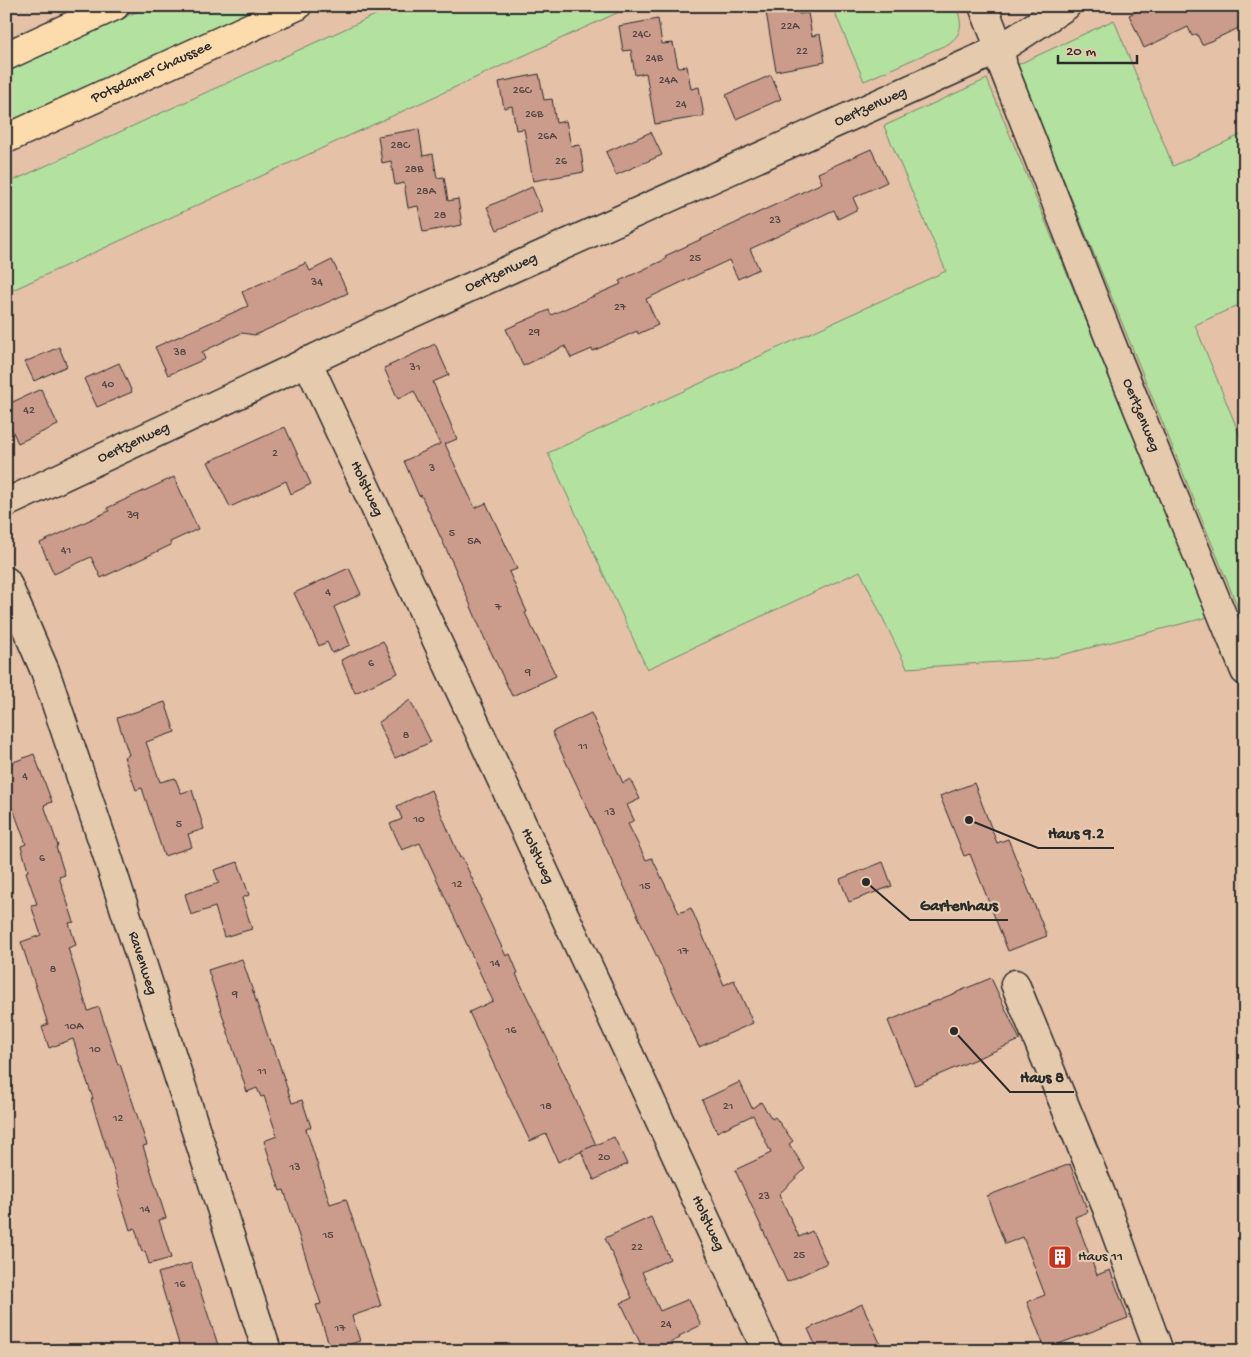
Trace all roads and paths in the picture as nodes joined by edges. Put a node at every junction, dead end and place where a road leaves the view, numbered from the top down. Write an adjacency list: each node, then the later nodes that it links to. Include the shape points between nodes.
1 (115, 6): 6 (main road)
2 (297, 6): 7 (main road, Potsdamer Chaussee)
3 (983, 6): 5 (street)
4 (1066, 6): 5 (street, Oertzenweg)
5 (1000, 49): 8 (street, Oertzenweg); 11 (street, Oertzenweg, via 1003,67 1114,350)
6 (6, 56)
7 (6, 139)
8 (307, 361): 9 (street, Oertzenweg); 14 (street, Holstweg)
9 (6, 503)
10 (6, 581): 13 (street, Ravenweg, via 45,671 104,842)
11 (1244, 669)
12 (1015, 984): 15 (street, via 1106,1206)
13 (267, 1351)
14 (767, 1351)
15 (1159, 1351)

